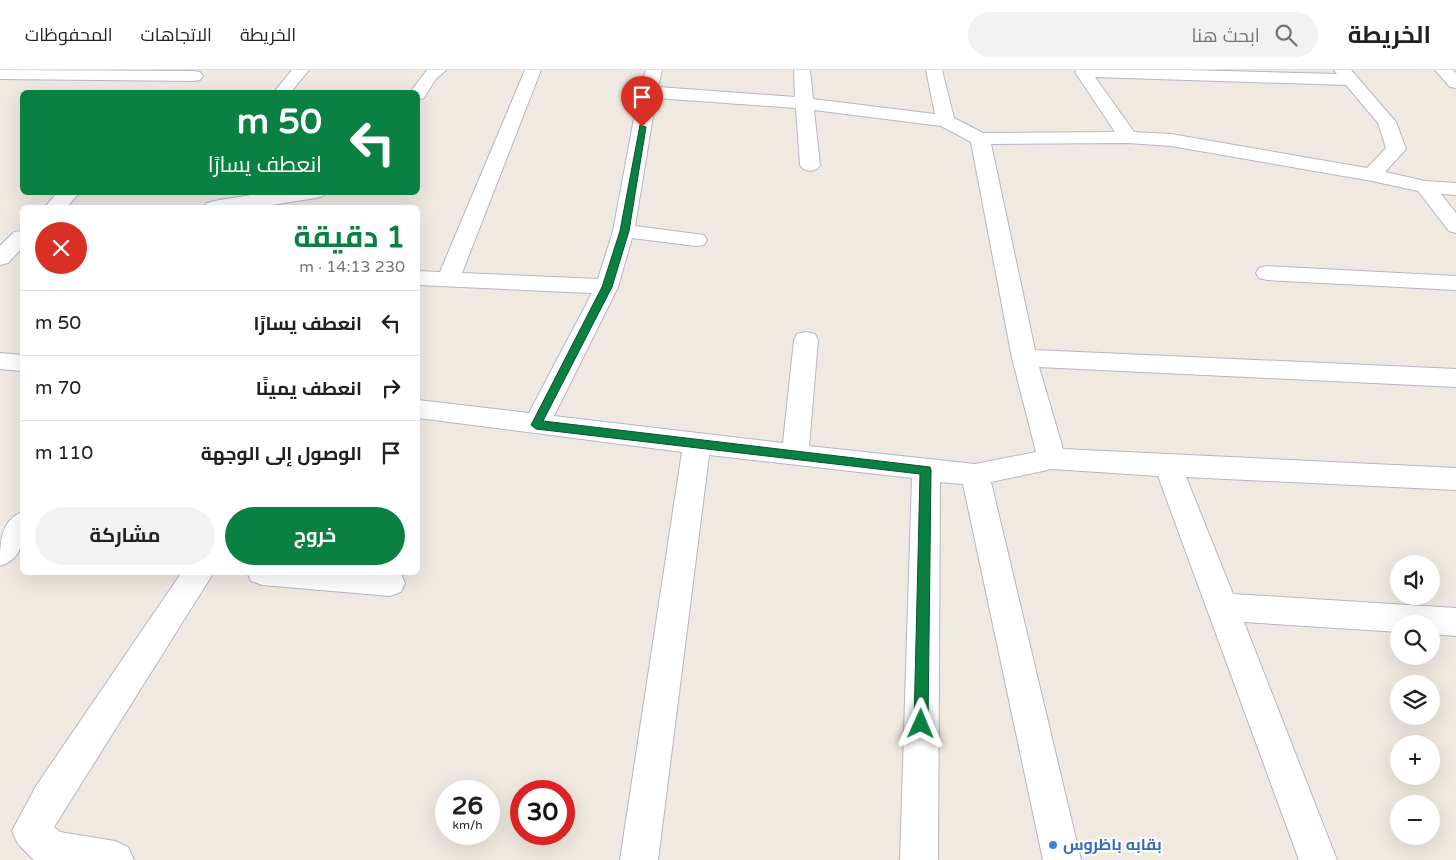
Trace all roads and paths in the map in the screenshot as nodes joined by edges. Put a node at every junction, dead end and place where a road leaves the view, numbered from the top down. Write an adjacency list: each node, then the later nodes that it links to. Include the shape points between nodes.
1 (301, 70): 14 (street)
2 (438, 70): 15 (street)
3 (533, 70): 36 (street)
4 (654, 70): 16 (street)
5 (802, 70): 17 (street)
6 (934, 70): 18 (street)
7 (1443, 70): 12 (street)
8 (1083, 71): 11 (street); 19 (street)
9 (197, 73): 10 (street); 13 (street)
10 (0, 74)
11 (1346, 75): 22 (street, via 1387,122 1396,148)
12 (1456, 83)
13 (179, 90)
14 (284, 90)
15 (420, 91)
16 (648, 92): 17 (street); 30 (street)
17 (804, 103): 18 (street); 21 (street)
18 (946, 121): 20 (street)
19 (1128, 137): 20 (street); 22 (street, via 1171,140)
20 (980, 139): 40 (street)
21 (810, 165)
22 (1372, 175): 23 (street)
23 (1425, 187): 24 (street); 29 (street)
24 (1456, 190)
25 (67, 195): 27 (street)
26 (296, 195): 28 (street)
27 (57, 205)
28 (228, 205)
29 (1456, 227)
30 (624, 231): 32 (street); 38 (street)
31 (20, 238): 33 (street)
32 (696, 240)
33 (0, 258)
34 (1267, 273): 37 (street)
35 (420, 278): 36 (street)
36 (448, 280): 38 (street)
37 (1456, 283)
38 (607, 287): 45 (street)
39 (806, 340): 47 (street)
40 (1024, 358): 43 (street); 48 (street)
41 (0, 361): 42 (street)
42 (20, 363)
43 (1456, 378)
44 (420, 410): 45 (street)
45 (536, 425): 46 (street)
46 (697, 444): 47 (street); 61 (street)
47 (795, 455): 50 (street)
48 (1052, 459): 49 (street); 51 (street)
49 (1168, 466): 52 (street); 58 (street)
50 (926, 470): 51 (street); 62 (street)
51 (975, 475): 63 (street)
52 (1456, 479)
53 (20, 527): 54 (street)
54 (0, 554)
55 (197, 575): 60 (street, via 31,831 51,850)
56 (297, 575): 57 (street)
57 (390, 583)
58 (1223, 607): 59 (street); 64 (street)
59 (1456, 622)
60 (115, 860)
61 (639, 860)
62 (919, 860)
63 (1062, 860)
64 (1318, 860)

